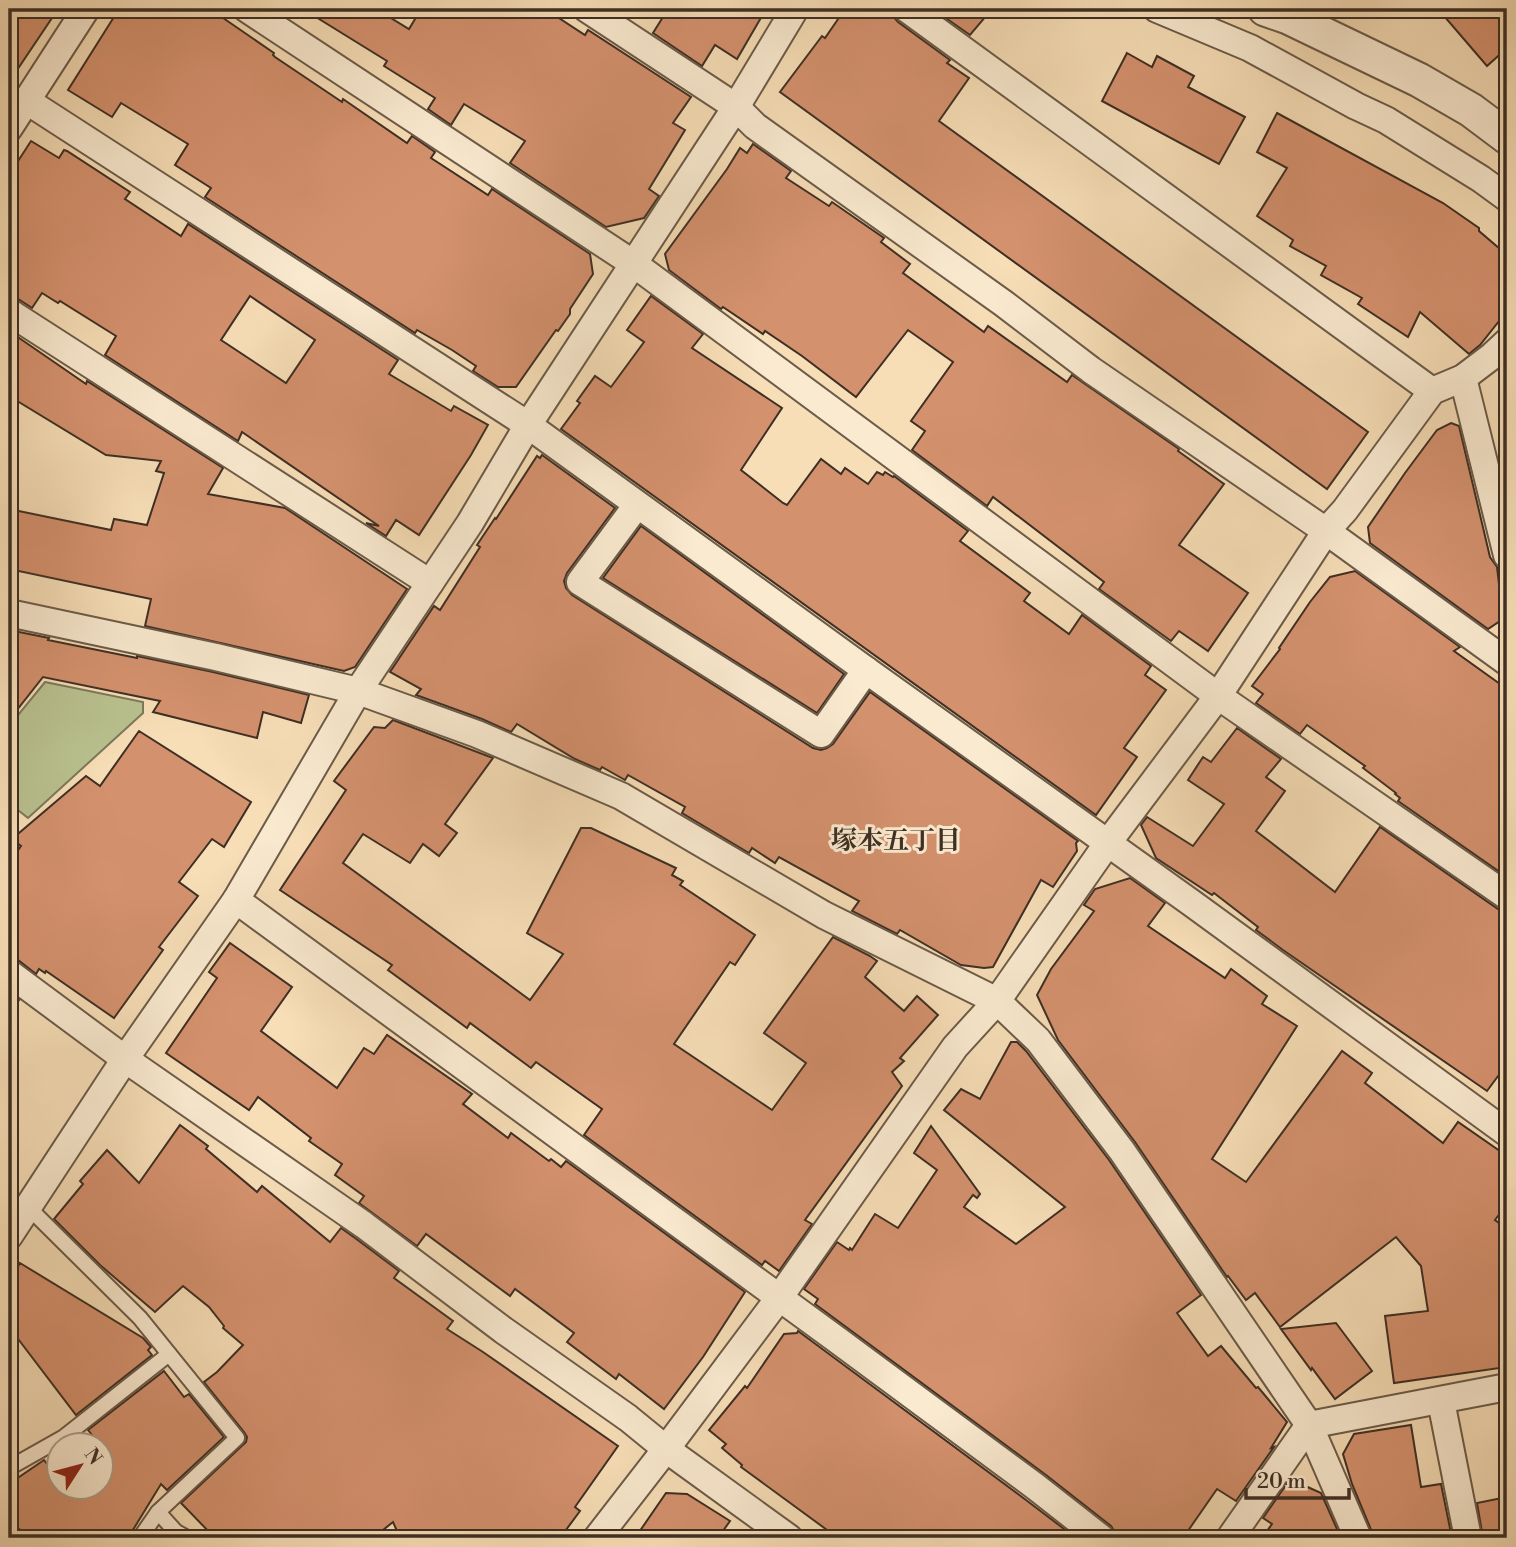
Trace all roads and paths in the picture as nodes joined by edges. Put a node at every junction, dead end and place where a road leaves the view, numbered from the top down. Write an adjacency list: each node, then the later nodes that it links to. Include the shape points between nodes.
1 (247, 9): 13 (street)
2 (587, 9): 9 (street)
3 (795, 9): 9 (street)
4 (907, 9): 17 (street)
5 (1157, 9): 12 (street, via 1250,48 1386,120)
6 (1265, 9): 11 (street, via 1419,79)
7 (83, 10): 8 (street)
8 (27, 101): 10 (street); 18 (street)
9 (736, 107): 13 (street); 20 (street, via 755,126 1091,370)
10 (9, 128)
11 (1507, 137)
12 (1507, 198)
13 (634, 264): 18 (street); 27 (street)
14 (9, 312): 22 (street)
15 (1507, 342): 16 (street)
16 (1462, 378): 17 (street); 21 (street)
17 (1432, 391): 20 (street)
18 (528, 425): 19 (street); 22 (street)
19 (637, 505): 25 (street); 25 (street, via 580,582 821,734)
20 (1326, 531): 24 (street); 27 (street)
21 (1507, 555)
22 (430, 583): 26 (street)
23 (9, 613): 26 (street)
24 (1507, 662)
25 (866, 670): 28 (street)
26 (358, 691): 30 (street); 32 (street, via 477,734 621,796 824,915)
27 (1218, 696): 28 (street); 29 (street)
28 (1107, 844): 32 (street); 34 (street)
29 (1507, 896)
30 (236, 900): 33 (street); 37 (street)
31 (9, 973): 33 (street)
32 (998, 1001): 37 (street, via 955,1047); 41 (street, via 1038,1040 1122,1151)
33 (125, 1059): 35 (street); 42 (street, via 364,1225)
34 (1507, 1133)
35 (27, 1206): 36 (street); 38 (lane, via 140,1318)
36 (9, 1236)
37 (779, 1298): 42 (street); 51 (street)
38 (169, 1354): 43 (lane, via 64,1437); 44 (lane, via 237,1438)
39 (1507, 1387): 40 (street)
40 (1441, 1401): 41 (street); 54 (street)
41 (1309, 1425): 52 (street); 53 (street)
42 (666, 1449): 49 (street); 50 (street)
43 (9, 1468)
44 (158, 1512): 47 (lane); 48 (lane)
45 (9, 1535): 46 (lane)
46 (16, 1538)
47 (140, 1538)
48 (187, 1538)
49 (597, 1538)
50 (789, 1538)
51 (1101, 1538)
52 (1230, 1538)
53 (1358, 1538)
54 (1468, 1538)

